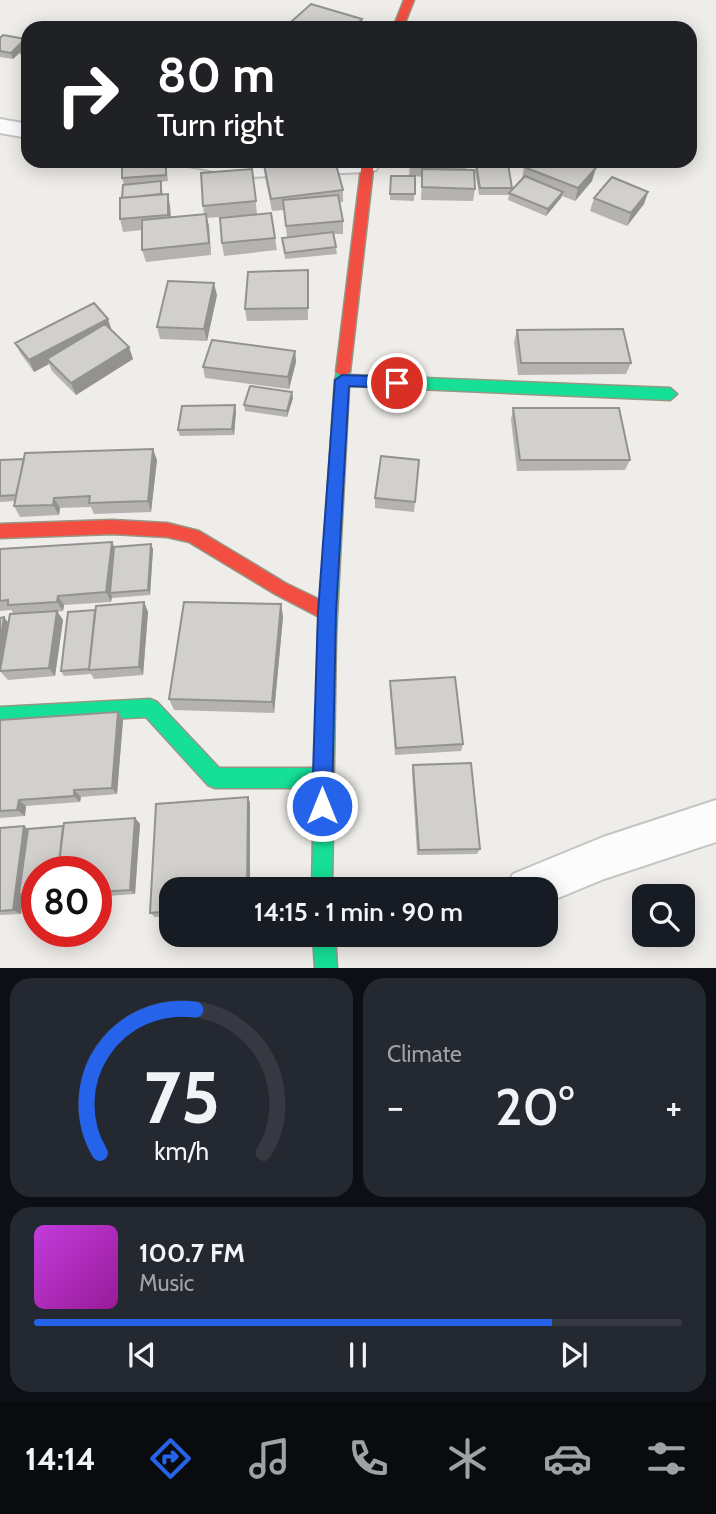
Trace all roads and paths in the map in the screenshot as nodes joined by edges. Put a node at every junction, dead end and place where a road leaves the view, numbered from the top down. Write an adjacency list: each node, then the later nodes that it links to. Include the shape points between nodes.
1 (410, 0): 2 (main road)
2 (401, 21)
3 (0, 126): 4 (street)
4 (21, 130)
5 (239, 168): 6 (street)
6 (262, 168)
7 (366, 168): 8 (main road)
8 (342, 380): 9 (main road); 11 (main road)
9 (670, 394)
10 (0, 531): 11 (main road, via 112,527 193,536)
11 (327, 612): 13 (main road)
12 (0, 716): 13 (main road, via 150,708 215,778)
13 (322, 778): 15 (main road)
14 (716, 821): 16 (street)
15 (322, 877)
16 (557, 877)
17 (325, 947): 18 (main road)
18 (326, 968)

